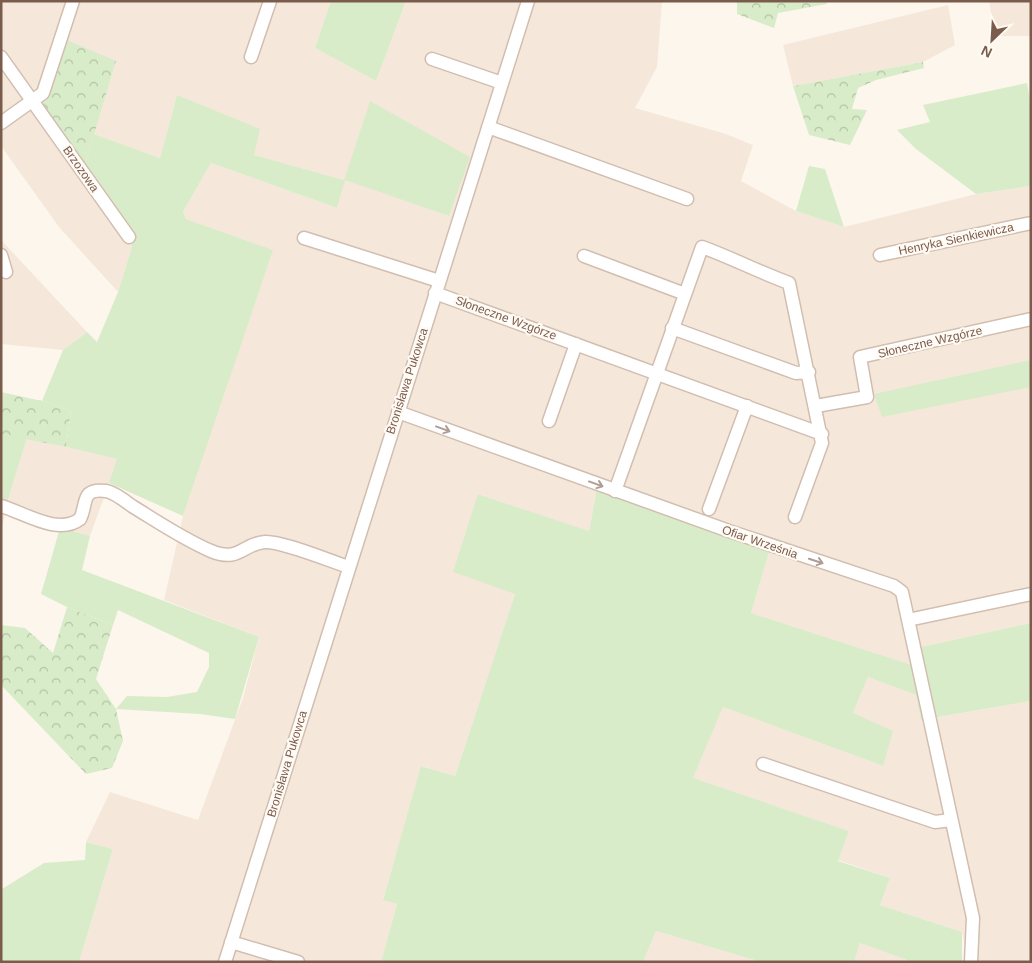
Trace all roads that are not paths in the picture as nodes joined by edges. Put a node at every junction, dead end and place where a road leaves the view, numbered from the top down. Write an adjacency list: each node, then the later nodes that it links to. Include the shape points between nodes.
1 (73, 1): 8 (street, via 43,94)
2 (270, 1): 5 (street)
3 (528, 1): 7 (street, Bronisława Pukowca)
4 (1, 57): 8 (street, Brzozowa)
5 (251, 57)
6 (432, 59): 7 (street)
7 (502, 83): 10 (street, Bronisława Pukowca)
8 (33, 101): 9 (street); 13 (street, Brzozowa)
9 (1, 123)
10 (488, 127): 11 (street); 19 (street, Bronisława Pukowca)
11 (687, 199)
12 (1031, 223): 16 (street, Henryka Sienkiewicza)
13 (129, 237)
14 (304, 238): 19 (street)
15 (1, 255): 18 (street)
16 (880, 255)
17 (584, 256): 20 (street)
18 (6, 272)
19 (437, 287): 23 (street, Słoneczne Wzgórze); 28 (street, Bronisława Pukowca)
20 (684, 294): 22 (street); 24 (street, via 702,246 744,262 753,270 789,282)
21 (1031, 319): 27 (street, Słoneczne Wzgórze, via 860,357 867,397)
22 (672, 328): 24 (street, via 796,373); 25 (street)
23 (576, 344): 25 (street, Słoneczne Wzgórze); 29 (street)
24 (809, 372): 27 (street)
25 (656, 373): 26 (street, Słoneczne Wzgórze); 31 (street)
26 (747, 406): 30 (street, Słoneczne Wzgórze); 33 (street)
27 (816, 406): 30 (street)
28 (398, 412): 31 (street, Ofiar Września, one-way to 31); 35 (street, Bronisława Pukowca)
29 (549, 421)
30 (822, 434): 34 (street, via 822,443)
31 (615, 491): 37 (street, Ofiar Września, one-way to 37, via 894,586 902,592)
32 (1, 506): 35 (street, via 61,524 80,519 87,494 108,491 172,531 224,555 273,542)
33 (709, 509)
34 (795, 517)
35 (349, 567): 40 (street, Bronisława Pukowca)
36 (1031, 594): 37 (street)
37 (908, 620): 39 (street, Ofiar Września)
38 (763, 764): 39 (street, via 935,822)
39 (951, 820): 43 (street, Ofiar Września, via 973,918)
40 (231, 942): 41 (street, Bronisława Pukowca); 42 (street)
41 (225, 962)
42 (298, 962)
43 (971, 962)

